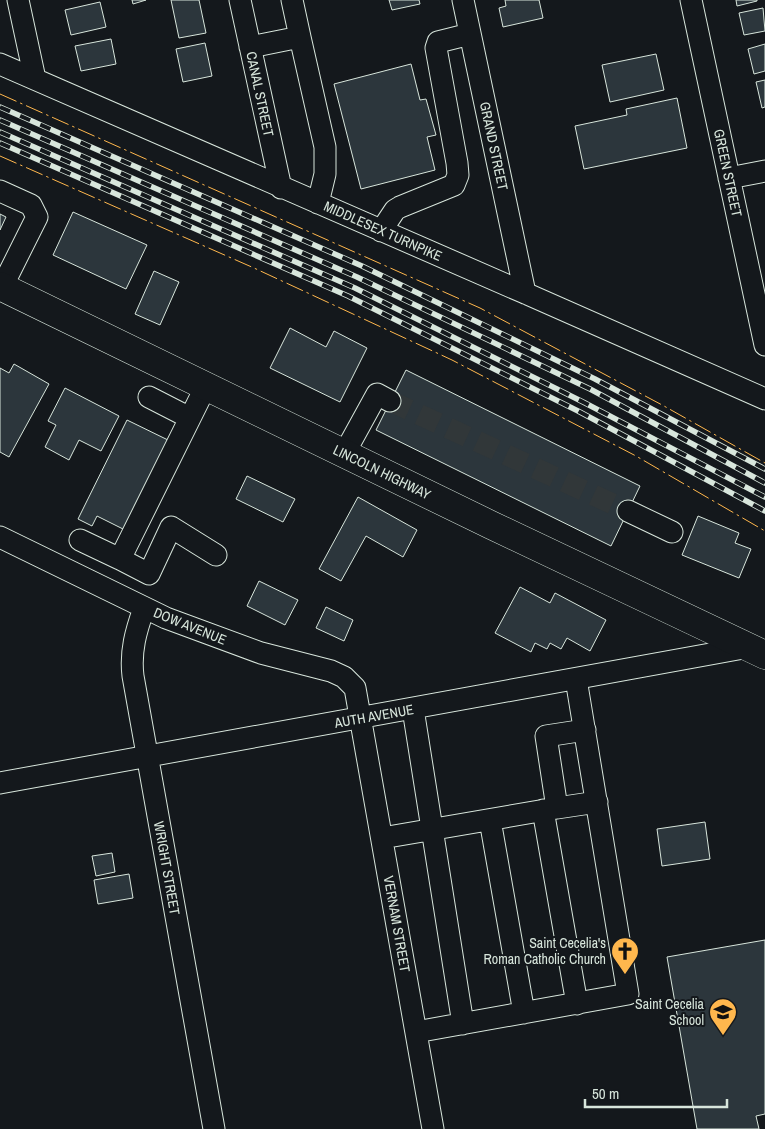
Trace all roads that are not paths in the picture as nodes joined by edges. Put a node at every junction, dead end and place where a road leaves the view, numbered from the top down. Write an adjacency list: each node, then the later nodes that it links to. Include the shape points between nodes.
1 (18, 0): 10 (street)
2 (240, 0): 8 (street, CANAL STREET)
3 (292, 0): 7 (street)
4 (463, 0): 6 (street, GRAND STREET)
5 (691, 0): 12 (street, GREEN STREET)
6 (470, 34): 16 (street, via 438,42 436,48 457,164 454,185 395,210); 18 (street, GRAND STREET)
7 (300, 37): 8 (street); 15 (street, via 325,147 325,174)
8 (250, 47): 13 (street, CANAL STREET)
9 (0, 64): 10 (street, MIDDLESEX TURNPIKE)
10 (36, 80): 13 (street, MIDDLESEX TURNPIKE)
11 (765, 171): 12 (street)
12 (729, 178): 19 (street, GREEN STREET)
13 (281, 188): 15 (street, MIDDLESEX TURNPIKE)
14 (0, 191): 17 (street, via 31,205 37,217)
15 (318, 203): 16 (street, MIDDLESEX TURNPIKE)
16 (381, 231): 18 (street, MIDDLESEX TURNPIKE)
17 (1, 286): 20 (main road, LINCOLN HIGHWAY)
18 (525, 293): 22 (street, MIDDLESEX TURNPIKE)
19 (765, 345)
20 (206, 386): 24 (street); 25 (main road, LINCOLN HIGHWAY)
21 (149, 397): 24 (street)
22 (765, 399)
23 (390, 401): 25 (street, via 377,394)
24 (190, 418): 31 (street)
25 (344, 454): 33 (main road, LINCOLN HIGHWAY)
26 (628, 511): 27 (street)
27 (672, 532)
28 (0, 537): 32 (street, DOW AVENUE)
29 (80, 540): 31 (street)
30 (216, 555): 31 (street, via 171,527 148,574)
31 (120, 558)
32 (144, 608): 36 (street, DOW AVENUE, via 231,643 344,677 355,688); 38 (street, WRIGHT STREET, via 131,660)
33 (757, 651): 34 (street, AUTH AVENUE)
34 (576, 679): 35 (street, AUTH AVENUE); 37 (street)
35 (413, 709): 36 (street, AUTH AVENUE); 43 (street)
36 (360, 718): 38 (street, AUTH AVENUE); 44 (street, VERNAM STREET)
37 (585, 730): 40 (street); 41 (street, via 546,736)
38 (147, 757): 39 (street, AUTH AVENUE); 49 (street, WRIGHT STREET)
39 (0, 783)
40 (597, 802): 41 (street); 45 (street, via 628,994)
41 (550, 809): 42 (street); 45 (street)
42 (490, 820): 43 (street); 46 (street)
43 (432, 830): 44 (street); 47 (street)
44 (382, 838): 48 (street, VERNAM STREET)
45 (577, 1004): 46 (street)
46 (524, 1013): 47 (street)
47 (463, 1024): 48 (street)
48 (416, 1032): 50 (street, VERNAM STREET)
49 (214, 1129)
50 (433, 1129)

